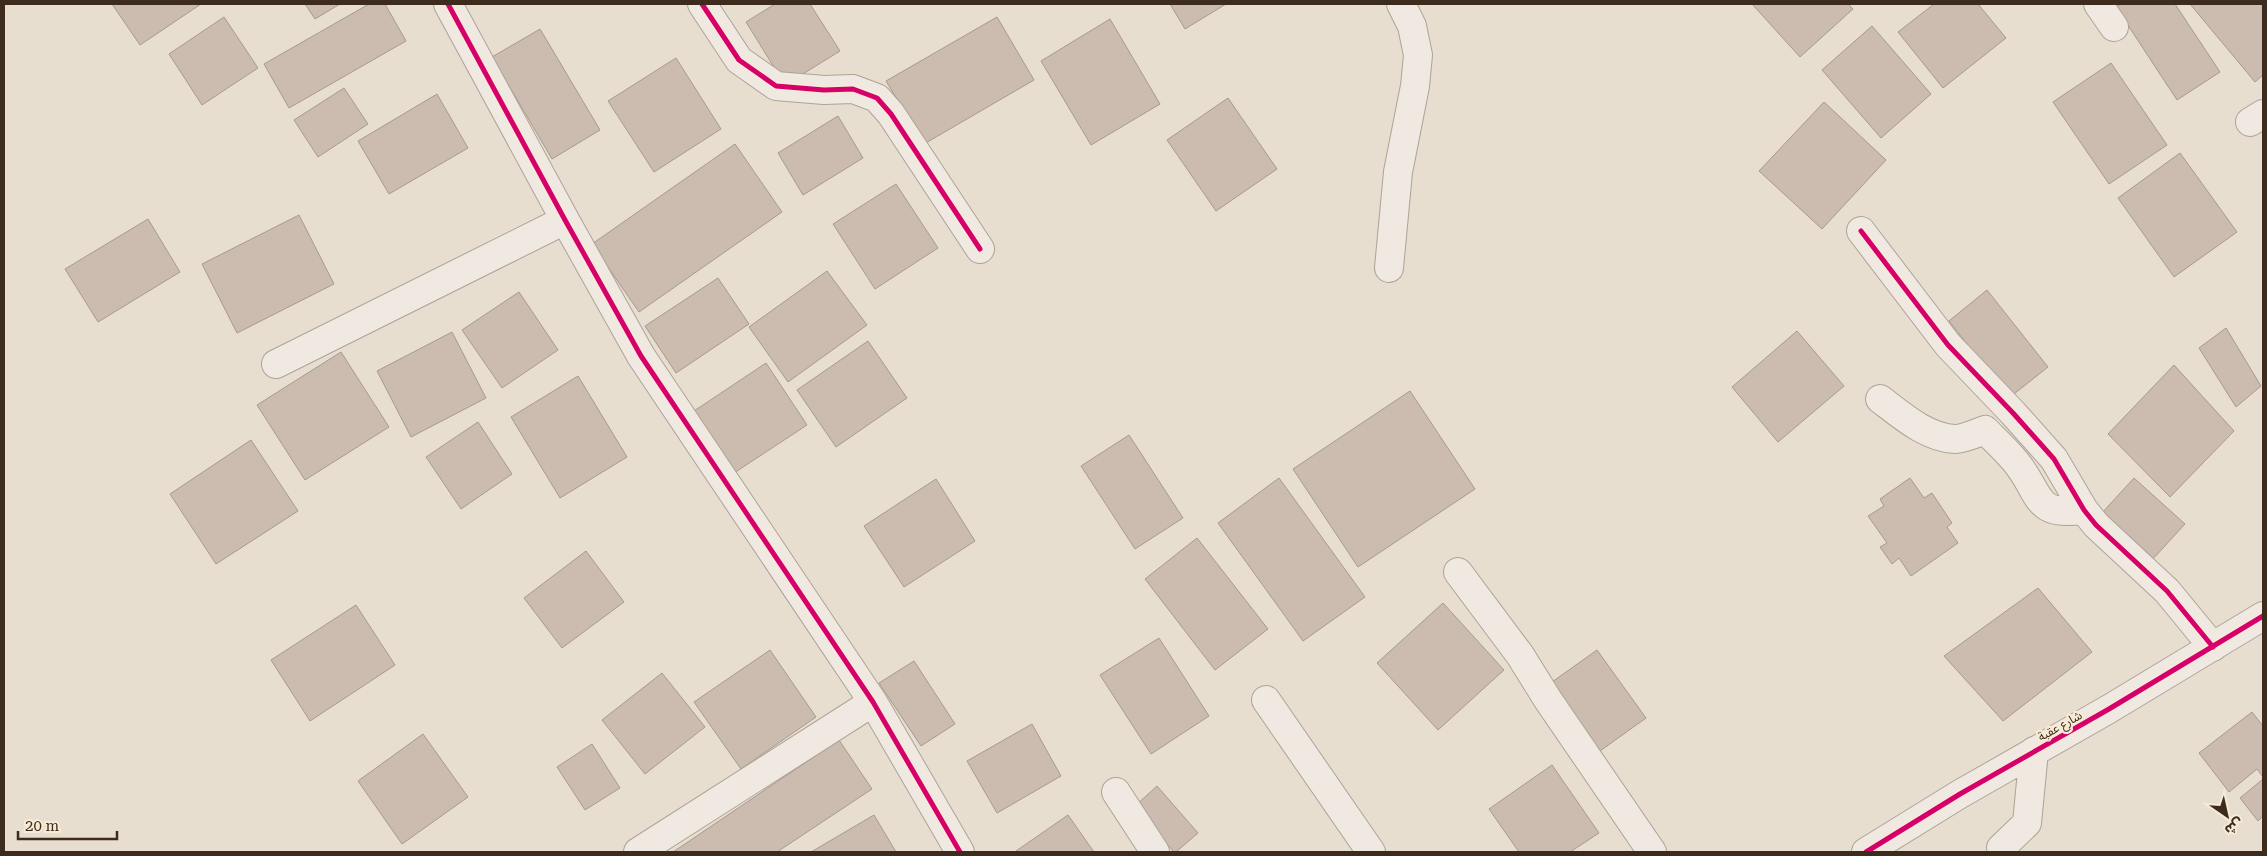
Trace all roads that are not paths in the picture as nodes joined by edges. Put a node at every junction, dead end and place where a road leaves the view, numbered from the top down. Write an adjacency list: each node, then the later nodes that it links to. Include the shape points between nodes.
1 (448, 4): 6 (street)
2 (702, 4): 8 (street, via 739,60 776,86 824,90 853,88 877,98 891,114)
3 (1401, 4): 9 (street, via 1412,26 1418,55 1398,172)
4 (2098, 4): 5 (street)
5 (2114, 27)
6 (565, 220): 10 (street); 17 (street, via 642,356)
7 (1861, 231): 12 (street, via 1948,345 2054,459)
8 (980, 249)
9 (1389, 268)
10 (276, 364)
11 (1880, 398): 12 (street, via 1901,416 1928,432 1956,439 1985,430 2016,462 2044,504 2063,513)
12 (2084, 510): 15 (street, via 2105,534 2168,591)
13 (1458, 572): 24 (street, via 1520,655)
14 (2263, 616): 15 (street, شارع عقبة)
15 (2213, 647): 18 (street, شارع عقبة)
16 (1266, 700): 23 (street)
17 (873, 702): 20 (street); 21 (street)
18 (2034, 751): 25 (street, شارع عقبة); 26 (street, via 2027,823 2001,848)
19 (1116, 792): 22 (street)
20 (638, 852)
21 (960, 852)
22 (1155, 852)
23 (1371, 852)
24 (1652, 852)
25 (1866, 852)
26 (2004, 852)

